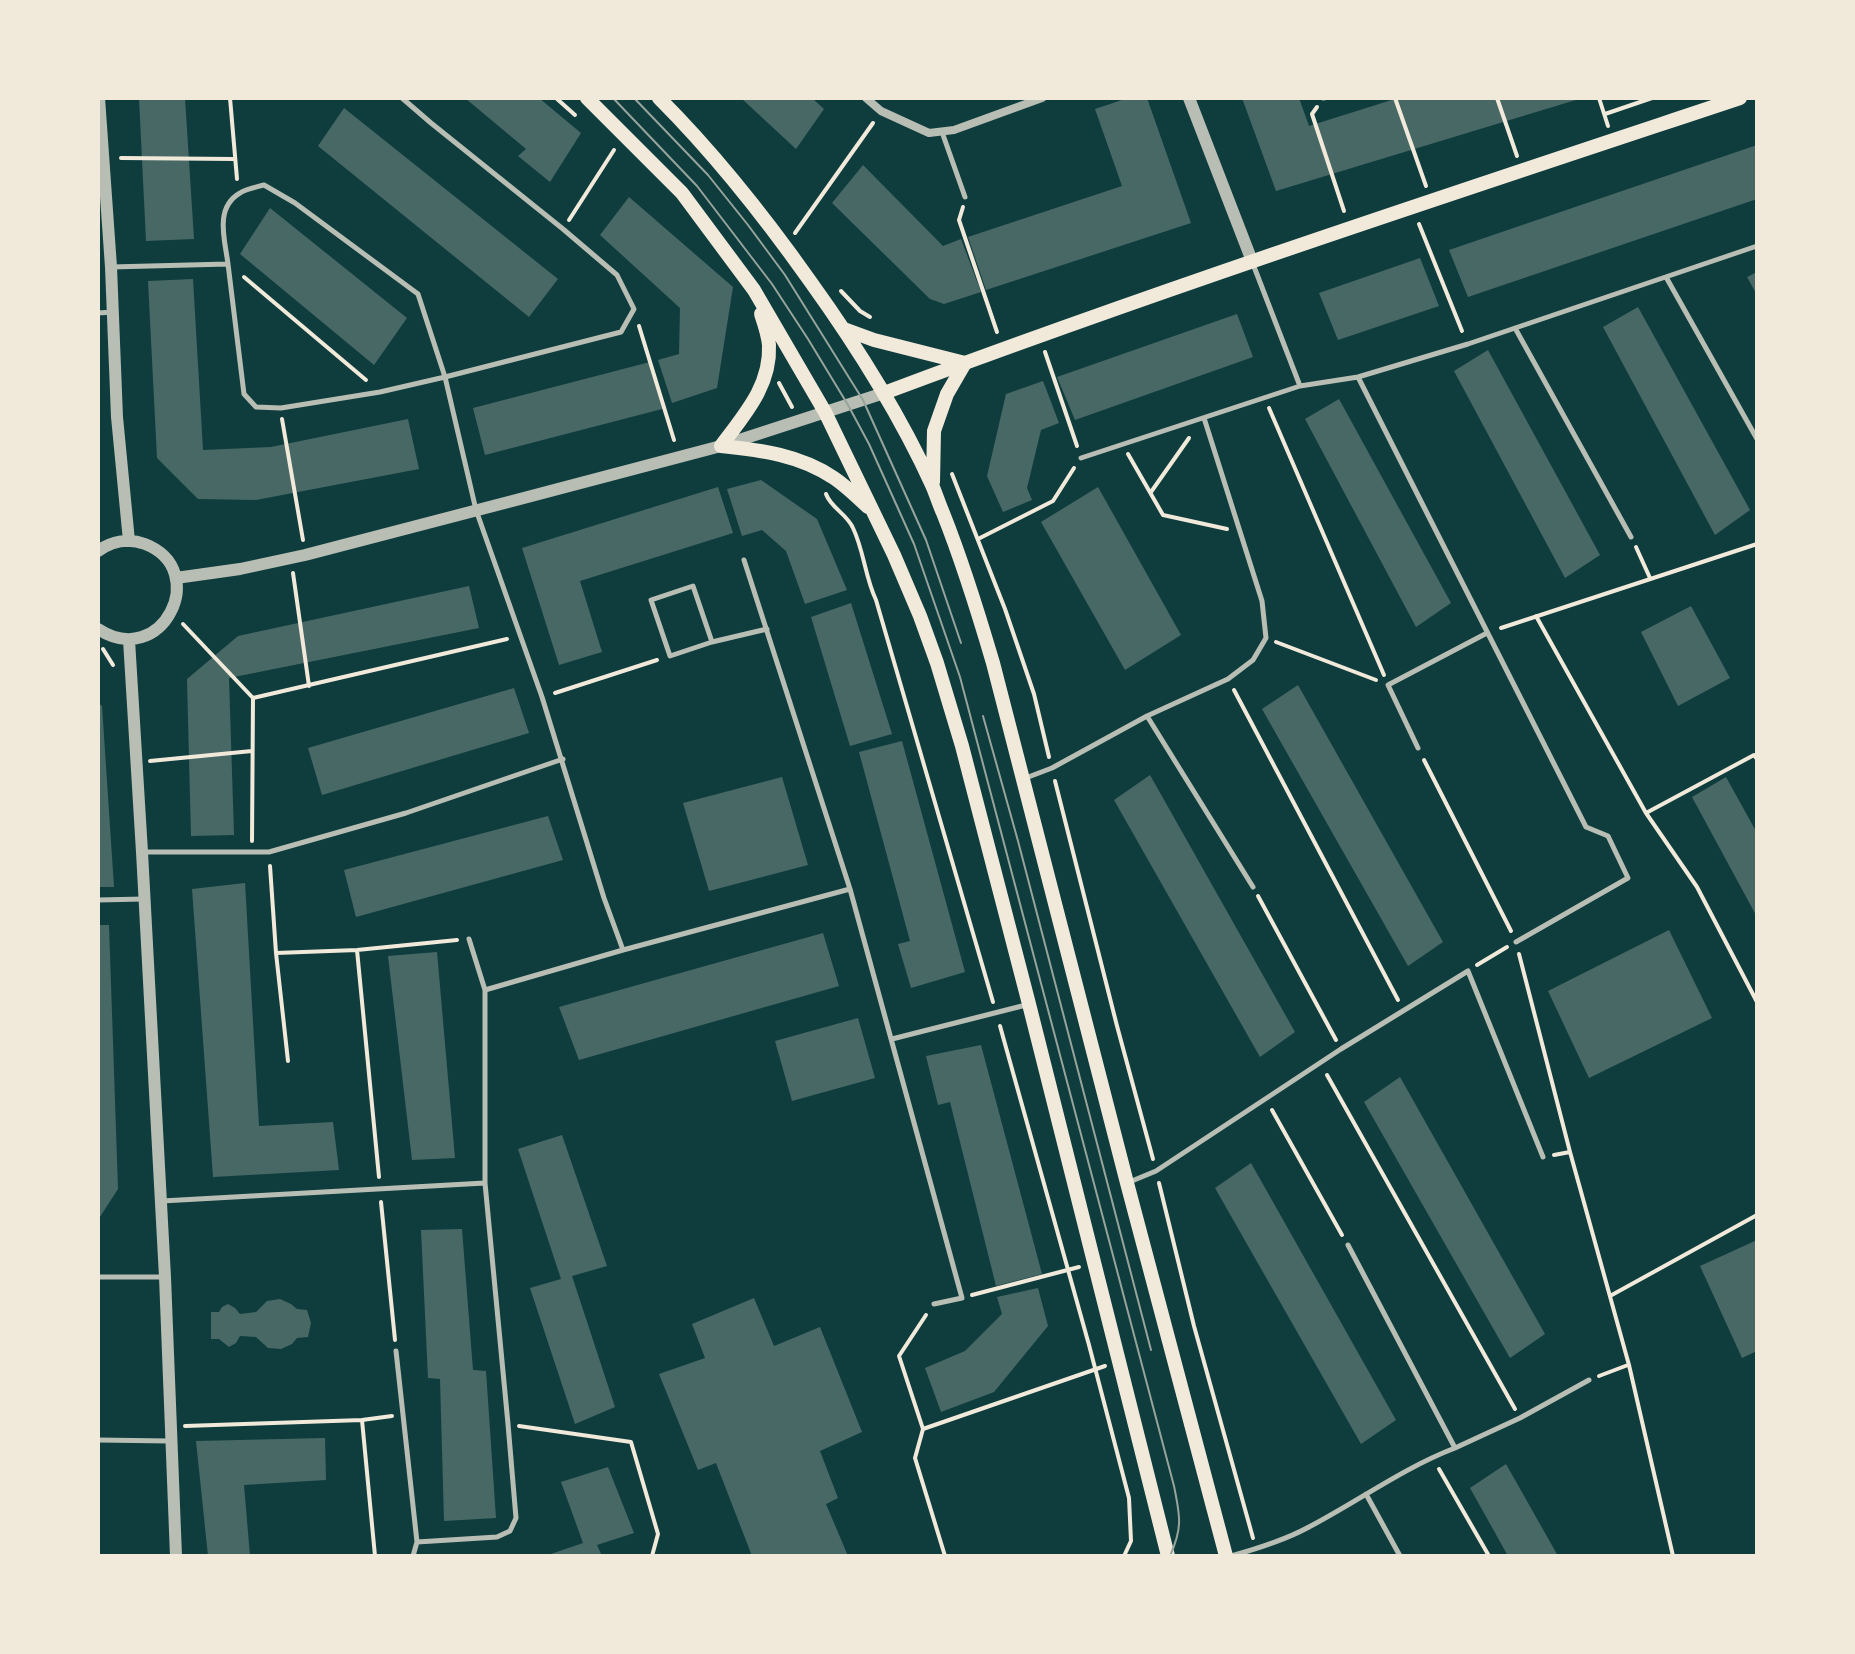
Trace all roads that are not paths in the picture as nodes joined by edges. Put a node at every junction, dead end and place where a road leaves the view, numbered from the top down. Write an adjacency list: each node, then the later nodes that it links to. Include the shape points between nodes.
1 (99, 98): 15 (street)
2 (402, 98): 23 (lane, via 617,275 634,309 621,332)
3 (587, 98): 17 (main road, via 682,193)
4 (659, 98): 21 (main road, via 729,174)
5 (866, 98): 10 (street, via 881,111 929,133)
6 (1042, 98): 10 (street)
7 (1189, 98): 13 (street)
8 (1740, 98): 9 (main road)
9 (1705, 103): 13 (main road, via 1612,140)
10 (942, 132): 11 (lane)
11 (965, 197)
12 (1757, 246): 16 (lane)
13 (1252, 261): 22 (main road); 25 (lane)
14 (228, 264): 15 (lane); 23 (lane, via 244,394 256,407 281,408); 23 (lane, via 222,217 239,193 264,185 418,294)
15 (111, 267): 18 (street)
16 (1666, 277): 20 (lane); 29 (lane)
17 (754, 290): 27 (main road); 30 (main road, via 769,342 768,370 755,400)
18 (113, 312): 19 (lane); 36 (street)
19 (98, 313)
20 (1515, 328): 24 (lane); 35 (lane)
21 (844, 329): 22 (main road); 26 (main road)
22 (965, 363): 26 (main road); 32 (main road, via 934,431)
23 (445, 377): 33 (lane)
24 (1358, 377): 25 (lane); 42 (lane)
25 (1300, 386): 28 (lane)
26 (884, 393): 27 (street); 32 (main road)
27 (825, 412): 30 (street); 34 (main road)
28 (1204, 418): 31 (lane); 45 (lane, via 1262,601 1266,638 1253,660 1228,679)
29 (1757, 439)
30 (721, 446): 33 (street); 34 (main road, via 760,450 810,465 835,478)
31 (1081, 458)
32 (933, 486): 48 (main road, via 970,584)
33 (476, 510): 39 (street, via 305,555); 47 (lane)
34 (873, 511): 58 (main road, via 937,663)
35 (1631, 537)
36 (129, 541): 37 (street); 39 (street, via 154,548)
37 (98, 551)
38 (744, 560): 41 (lane)
39 (176, 578): 43 (street, via 170,615 159,628)
40 (98, 629): 43 (street)
41 (767, 629): 44 (lane); 51 (lane)
42 (1487, 633): 46 (lane, via 1388,685); 55 (lane, via 1586,827 1608,836 1628,878)
43 (129, 640): 49 (street)
44 (712, 642): 44 (lane, via 670,656 651,600 693,586)
45 (1147, 716): 48 (lane); 50 (lane)
46 (1418, 748)
47 (563, 759): 49 (lane, via 406,813 269,852); 56 (lane)
48 (1022, 779): 62 (main road)
49 (142, 852): 52 (street)
50 (1253, 887)
51 (850, 889): 56 (lane); 59 (lane)
52 (144, 899): 53 (lane); 63 (street)
53 (98, 900)
54 (469, 939): 57 (lane)
55 (1516, 942)
56 (623, 950): 57 (lane)
57 (485, 990): 61 (lane)
58 (1029, 1004): 59 (lane); 77 (main road)
59 (892, 1039): 67 (lane, via 962,1298)
60 (1543, 1157): 62 (lane, via 1468,971 1156,1171)
61 (485, 1183): 63 (lane); 74 (lane, via 516,1518 510,1531 497,1537)
62 (1127, 1183): 78 (main road)
63 (160, 1201): 66 (street)
64 (1348, 1245): 72 (lane)
65 (98, 1277): 66 (lane)
66 (165, 1277): 70 (street)
67 (934, 1304)
68 (396, 1351): 74 (lane)
69 (1589, 1380): 72 (lane)
70 (171, 1434): 71 (lane); 75 (street)
71 (98, 1440)
72 (1455, 1448): 73 (lane)
73 (1366, 1494): 78 (lane, via 1305,1529); 79 (lane)
74 (417, 1542): 76 (lane)
75 (176, 1556)
76 (413, 1556)
77 (1168, 1556)
78 (1228, 1556)
79 (1400, 1556)

